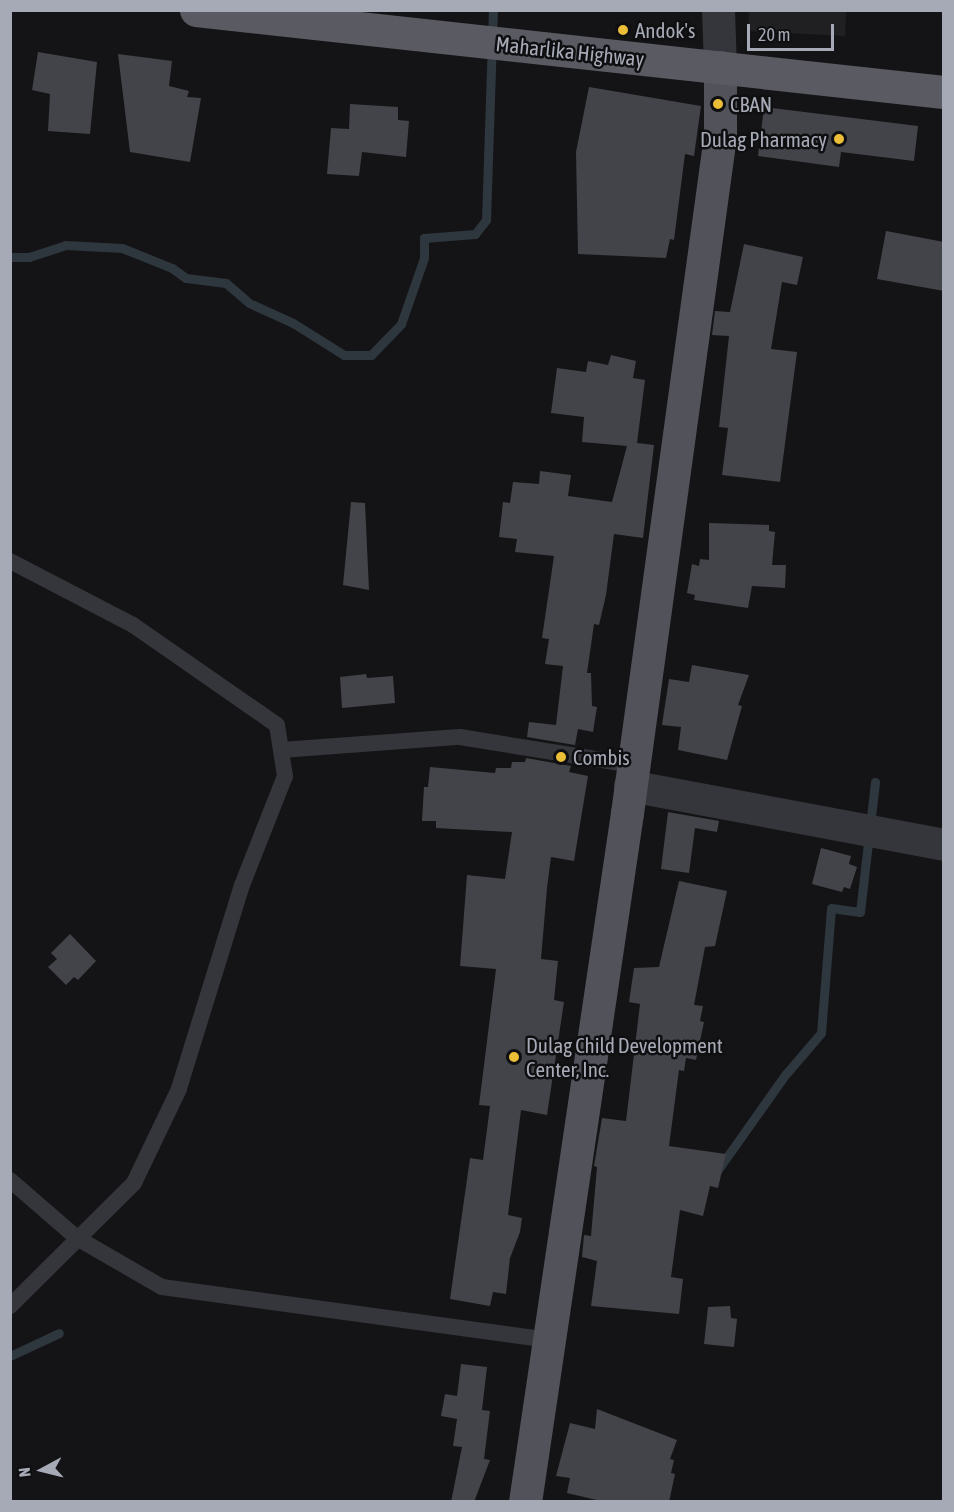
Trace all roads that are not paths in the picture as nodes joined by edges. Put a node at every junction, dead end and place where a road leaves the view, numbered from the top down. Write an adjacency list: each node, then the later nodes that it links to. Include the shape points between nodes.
1 (196, 10): 3 (highway, Maharlika Highway)
2 (718, 10): 3 (street)
3 (720, 67): 4 (highway, Maharlika Highway); 7 (main road, via 720,136)
4 (944, 92)
5 (10, 561): 6 (lane, via 133,626 277,725)
6 (281, 750): 7 (lane, via 460,737); 10 (lane, via 285,776 242,885 179,1089 134,1183)
7 (632, 775): 8 (street); 12 (main road)
8 (944, 845)
9 (10, 1180): 10 (lane)
10 (77, 1238): 11 (lane); 12 (lane, via 162,1287)
11 (10, 1306)
12 (548, 1340): 13 (main road)
13 (525, 1502)

